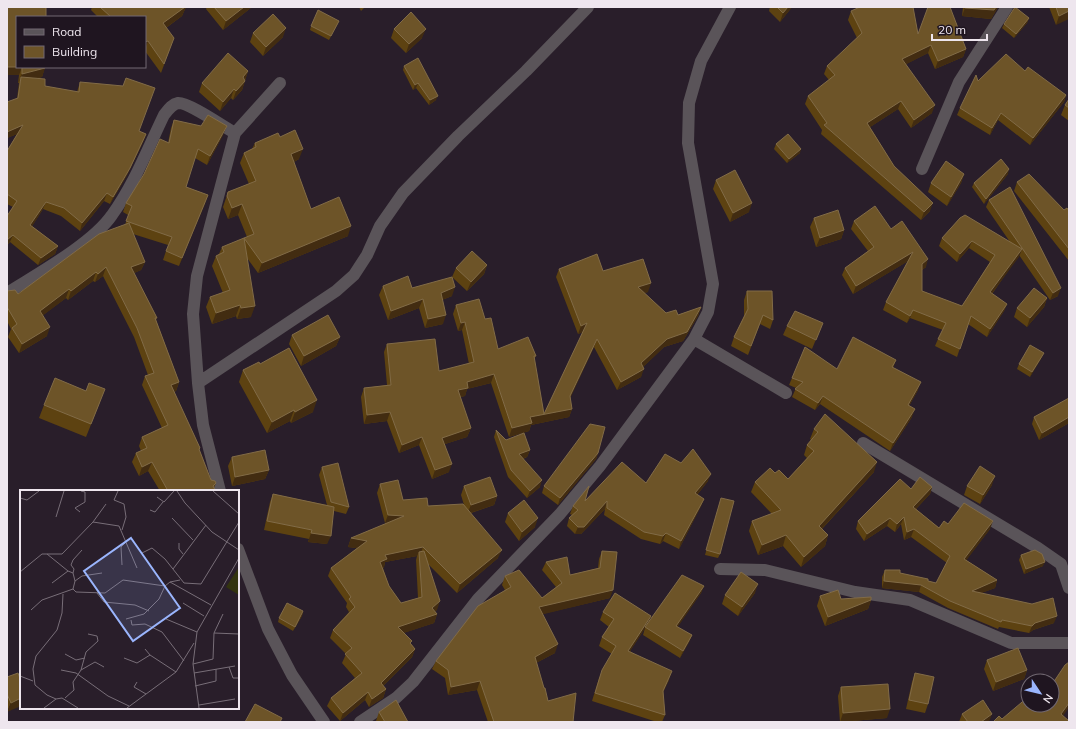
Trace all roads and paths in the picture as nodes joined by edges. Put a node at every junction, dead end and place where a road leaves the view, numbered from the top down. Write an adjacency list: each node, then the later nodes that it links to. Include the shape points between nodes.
1 (588, 7): 9 (street, via 403,193 380,226 367,255 354,275 336,291)
2 (730, 7): 8 (street, via 702,61 689,104 688,144 713,284 708,312)
3 (1007, 7): 6 (street, via 959,82)
4 (280, 83): 5 (street)
5 (235, 133): 7 (street, via 190,107 179,103 171,106 112,216 86,241); 9 (street, via 197,276 193,314)
6 (922, 169)
7 (7, 293)
8 (694, 339): 10 (street); 18 (street, via 600,466 560,514 478,599 413,682 396,698)
9 (198, 383): 12 (street, via 203,425)
10 (786, 393)
11 (863, 443): 15 (street, via 1061,564)
12 (220, 490)
13 (239, 552): 17 (street, via 268,629 292,675)
14 (720, 568): 16 (street, via 765,570 855,592 910,600 1011,643)
15 (1069, 588)
16 (1069, 643)
17 (324, 722)
18 (360, 722)

